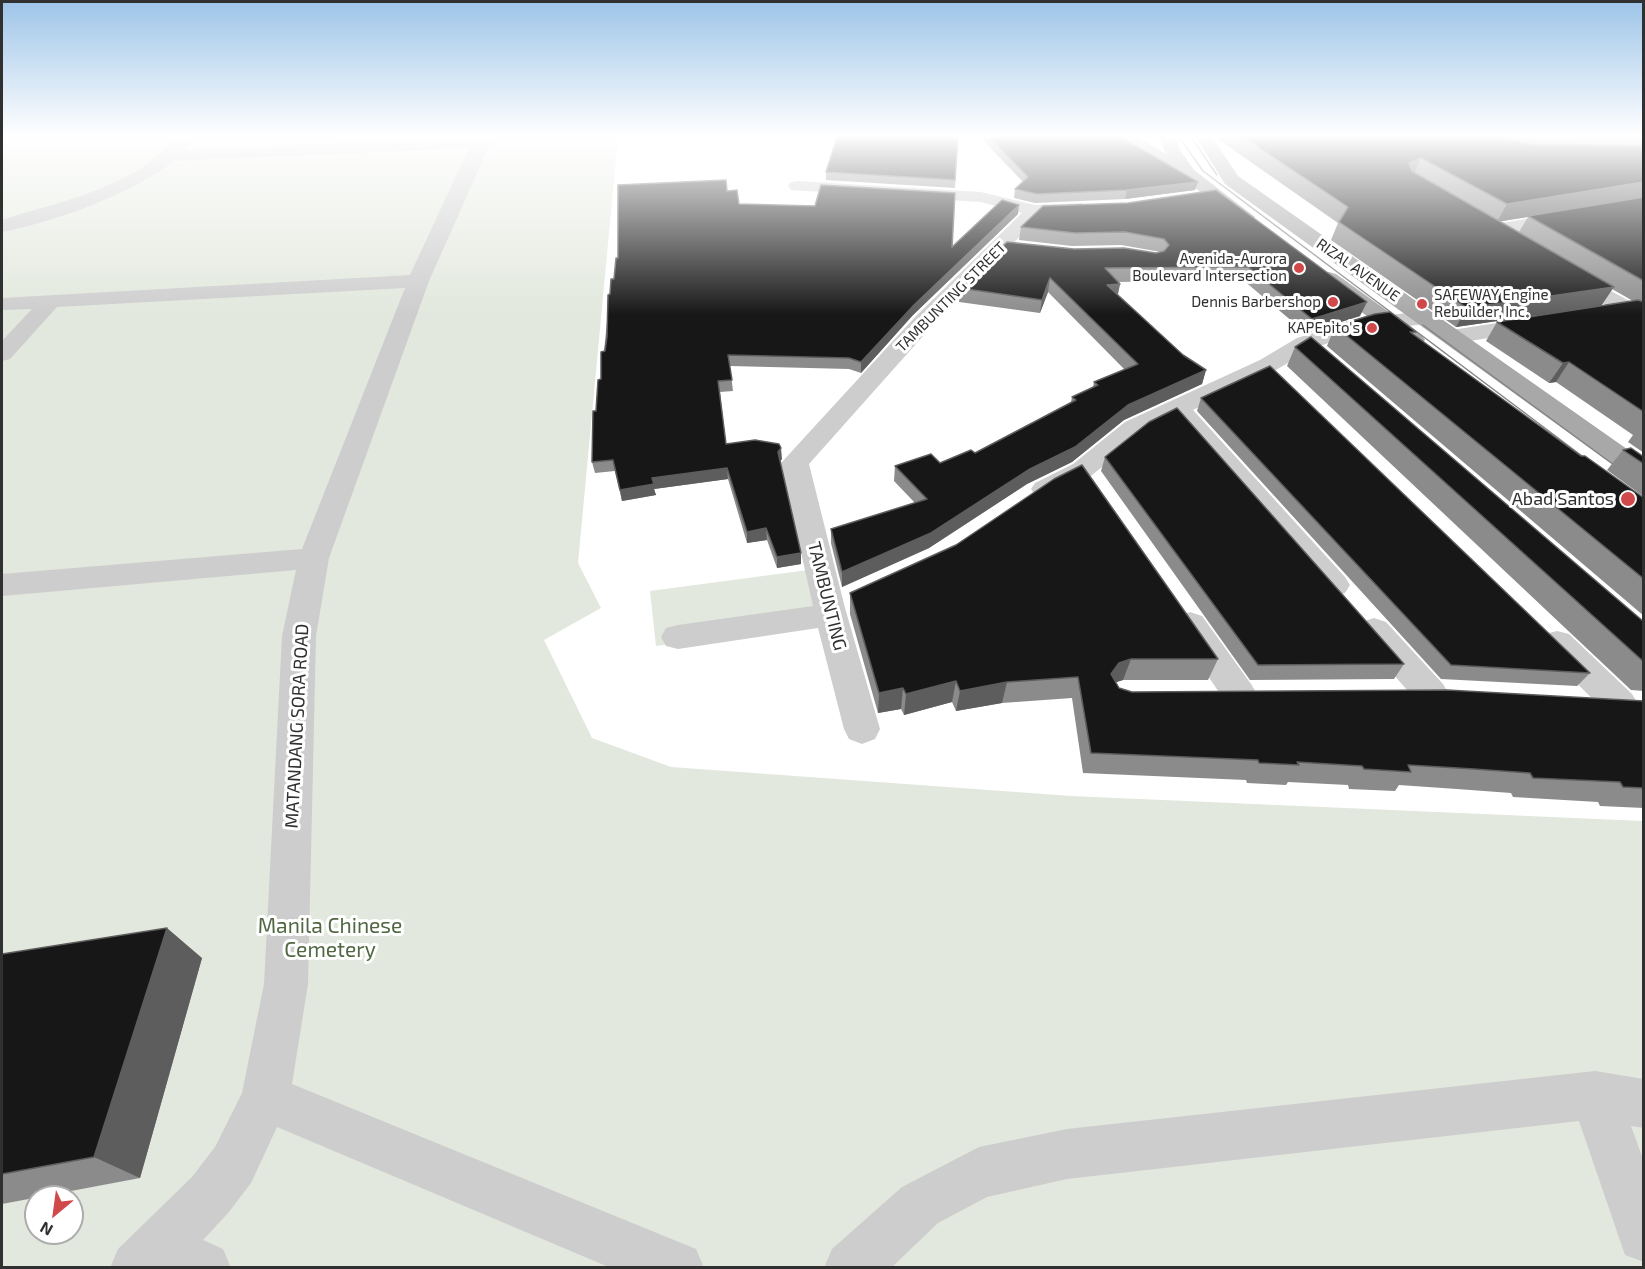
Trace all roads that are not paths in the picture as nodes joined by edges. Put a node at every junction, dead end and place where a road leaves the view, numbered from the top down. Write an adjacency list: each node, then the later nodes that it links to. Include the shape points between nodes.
1 (93, 196): 10 (street)
2 (457, 196): 18 (street, MATANDANG SORA ROAD)
3 (968, 196): 8 (street)
4 (1232, 196): 11 (main road, RIZAL AVENUE)
5 (1237, 196): 23 (main road, RIZAL AVENUE)
6 (1644, 204): 12 (street)
7 (1103, 208): 8 (street)
8 (1035, 212): 14 (street, TAMBUNTING STREET)
9 (1478, 220): 12 (street)
10 (2, 226)
11 (1260, 227)
12 (1496, 230): 13 (street)
13 (1516, 243)
14 (999, 247): 15 (street); 32 (street, TAMBUNTING STREET, via 923,322)
15 (1028, 251)
16 (1547, 261): 21 (street)
17 (1316, 268): 25 (main road, RIZAL AVENUE)
18 (418, 281): 19 (street); 35 (street, MATANDANG SORA ROAD)
19 (52, 300): 20 (street); 29 (street)
20 (2, 304)
21 (1639, 312): 22 (street)
22 (1593, 315)
23 (1426, 318): 25 (street); 26 (main road, RIZAL AVENUE)
24 (1558, 321): 26 (street)
25 (1390, 323): 27 (street, via 1362,325); 28 (main road, RIZAL AVENUE)
26 (1452, 337): 33 (main road, RIZAL AVENUE)
27 (1305, 343): 30 (street); 31 (street, via 1276,374)
28 (1428, 352)
29 (2, 354)
30 (1332, 366)
31 (1178, 409): 34 (street, via 1134,428 1090,480 1038,492); 44 (street)
32 (795, 463): 38 (street, TAMBUNTING)
33 (1644, 474)
34 (1019, 505)
35 (314, 558): 36 (street); 51 (street, MATANDANG SORA ROAD, via 299,636 286,984)
36 (2, 585)
37 (1171, 596): 41 (street)
38 (836, 607): 40 (street); 49 (street, TAMBUNTING)
39 (1534, 622): 48 (street)
40 (678, 637)
41 (1239, 694): 42 (street); 45 (street)
42 (1275, 694)
43 (1395, 694): 44 (street)
44 (1431, 694): 46 (street)
45 (1204, 695)
46 (1466, 696)
47 (1573, 702): 48 (street)
48 (1632, 706)
49 (862, 729)
50 (1595, 1095): 52 (street); 53 (street); 56 (street, via 1067,1154 979,1173 920,1206)
51 (265, 1098): 54 (street, MATANDANG SORA ROAD, via 233,1165); 55 (street)
52 (1644, 1104)
53 (1644, 1236)
54 (166, 1261)
55 (677, 1268)
56 (851, 1268)

